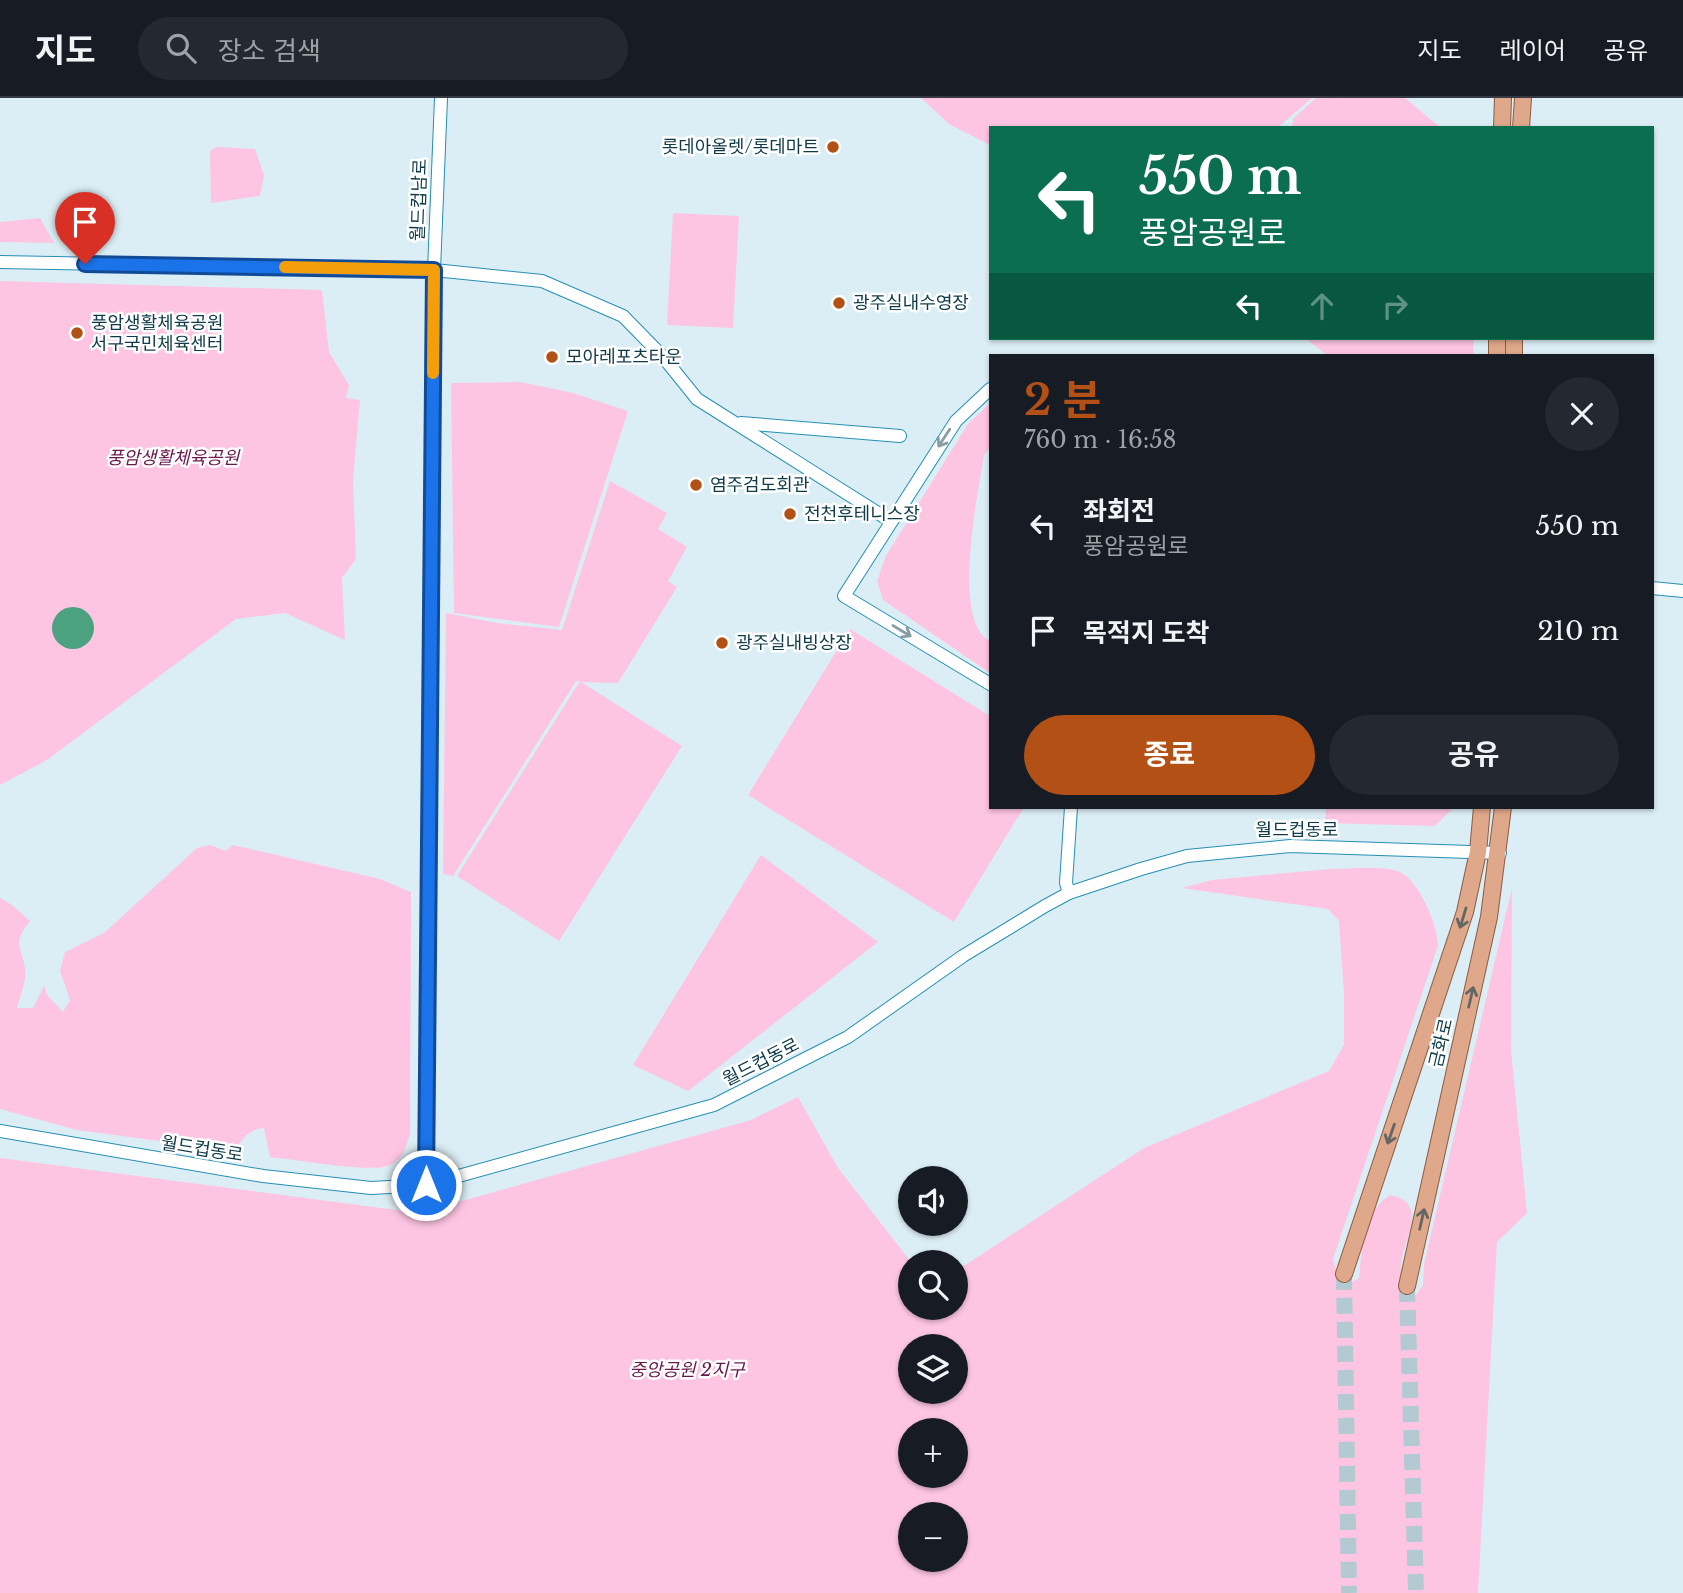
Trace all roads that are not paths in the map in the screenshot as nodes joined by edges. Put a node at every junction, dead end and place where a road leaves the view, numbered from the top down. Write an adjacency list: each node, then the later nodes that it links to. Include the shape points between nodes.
1 (441, 98): 7 (street, 월드컵남로)
2 (1503, 98): 4 (main road)
3 (1523, 98): 5 (main road)
4 (1502, 126)
5 (1521, 126)
6 (0, 262): 7 (street)
7 (434, 270): 9 (street, via 542,281 623,316 697,399); 22 (street, 월드컵남로)
8 (989, 389): 11 (street, one-way to 11, via 956,421)
9 (737, 422): 10 (street); 11 (street)
10 (900, 436)
11 (889, 520): 14 (street, one-way to 14, via 844,596)
12 (1654, 588): 13 (street)
13 (1683, 590)
14 (989, 683)
15 (1071, 809): 20 (street)
16 (1482, 809): 18 (main road, 금화로)
17 (1503, 809): 19 (main road, 금화로)
18 (1478, 852): 19 (street, 월드컵동로); 20 (street, 월드컵동로, via 1290,846 1243,849 1187,856); 23 (main road, 금화로, one-way to 23, via 1465,912)
19 (1500, 853): 24 (main road, 금화로, one-way to 19)
20 (1069, 893): 22 (street, 월드컵동로, via 963,956 848,1037 714,1105)
21 (0, 1131): 22 (street, 월드컵동로, via 263,1176 371,1188)
22 (426, 1185)
23 (1344, 1274)
24 (1407, 1286)

